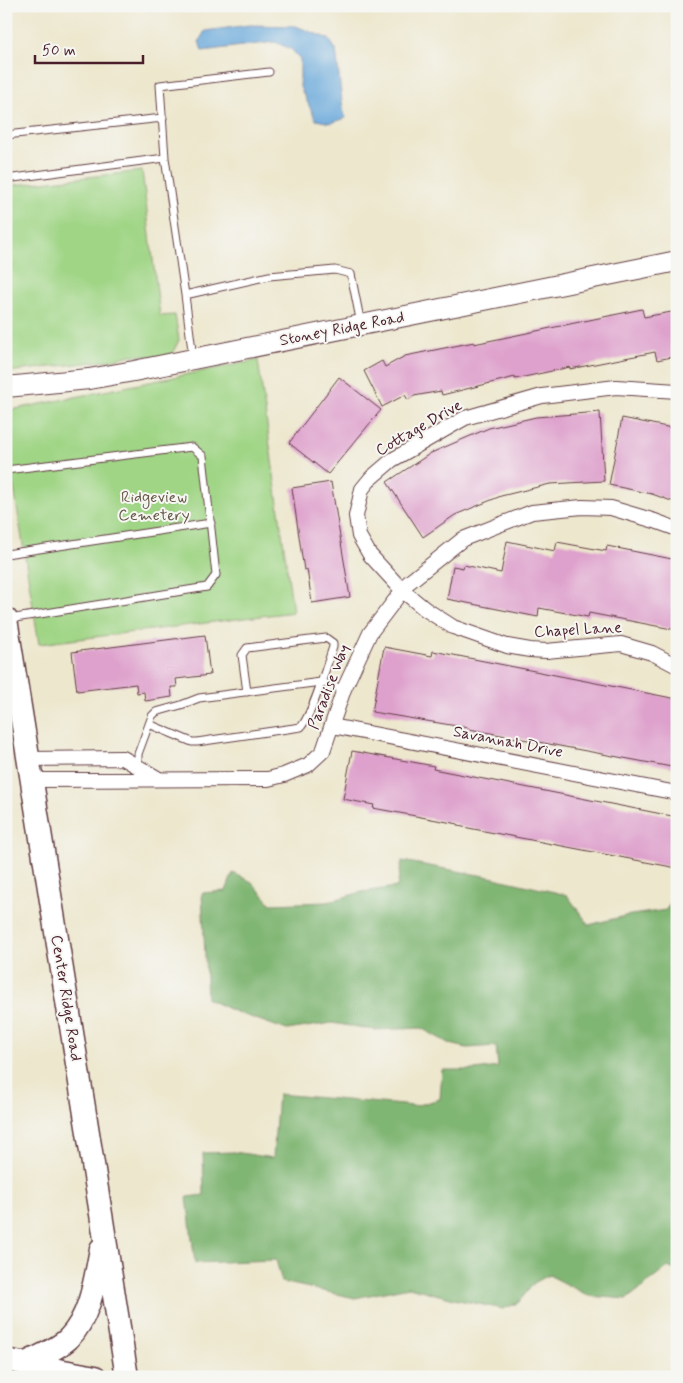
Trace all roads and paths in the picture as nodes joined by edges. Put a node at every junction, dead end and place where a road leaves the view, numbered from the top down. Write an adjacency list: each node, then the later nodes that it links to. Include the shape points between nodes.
1 (269, 72): 2 (lane, via 160,85)
2 (163, 118): 3 (lane); 4 (lane)
3 (6, 134)
4 (165, 158): 5 (lane); 7 (lane)
5 (6, 179)
6 (677, 261): 8 (street, Stoney Ridge Road)
7 (185, 295): 8 (lane, via 269,276 335,270 351,274); 9 (lane)
8 (361, 325): 9 (street, Stoney Ridge Road)
9 (193, 358): 10 (street, Stoney Ridge Road, via 88,379)
10 (6, 387)
11 (677, 391): 16 (street, Cottage Drive, via 616,387 542,396 465,418 392,460 362,490 356,516 359,536 370,555)
12 (6, 470): 13 (lane, via 192,447 203,456)
13 (211, 523): 15 (lane); 17 (lane, via 216,575 207,587)
14 (677, 529): 16 (street, Paradise Way, via 610,508 532,512 463,539 408,583)
15 (6, 554)
16 (403, 591): 18 (street, Chapel Lane, via 453,627 507,646 546,652 621,644 652,653); 20 (street, Paradise Way, via 370,632)
17 (6, 619): 24 (main road, Center Ridge Road)
18 (677, 666)
19 (321, 682): 20 (lane); 21 (lane); 21 (lane, via 333,647 326,638 247,648 242,655); 22 (lane, via 307,719 296,729 192,742)
20 (344, 689): 23 (street, Paradise Way)
21 (247, 692): 22 (lane, via 192,699 156,712)
22 (149, 724): 25 (lane, via 138,754)
23 (332, 726): 25 (street, Paradise Way, via 323,750 308,766 268,779 160,780); 26 (street, Savannah Drive)
24 (30, 770): 25 (street, Paradise Way); 25 (street, via 123,758); 27 (main road, Center Ridge Road)
25 (138, 773)
26 (677, 793)
27 (104, 1233): 28 (main road, via 94,1285 80,1323 68,1339 52,1350); 30 (main road, Center Ridge Road)
28 (15, 1362): 29 (main road)
29 (95, 1377)
30 (127, 1377)

